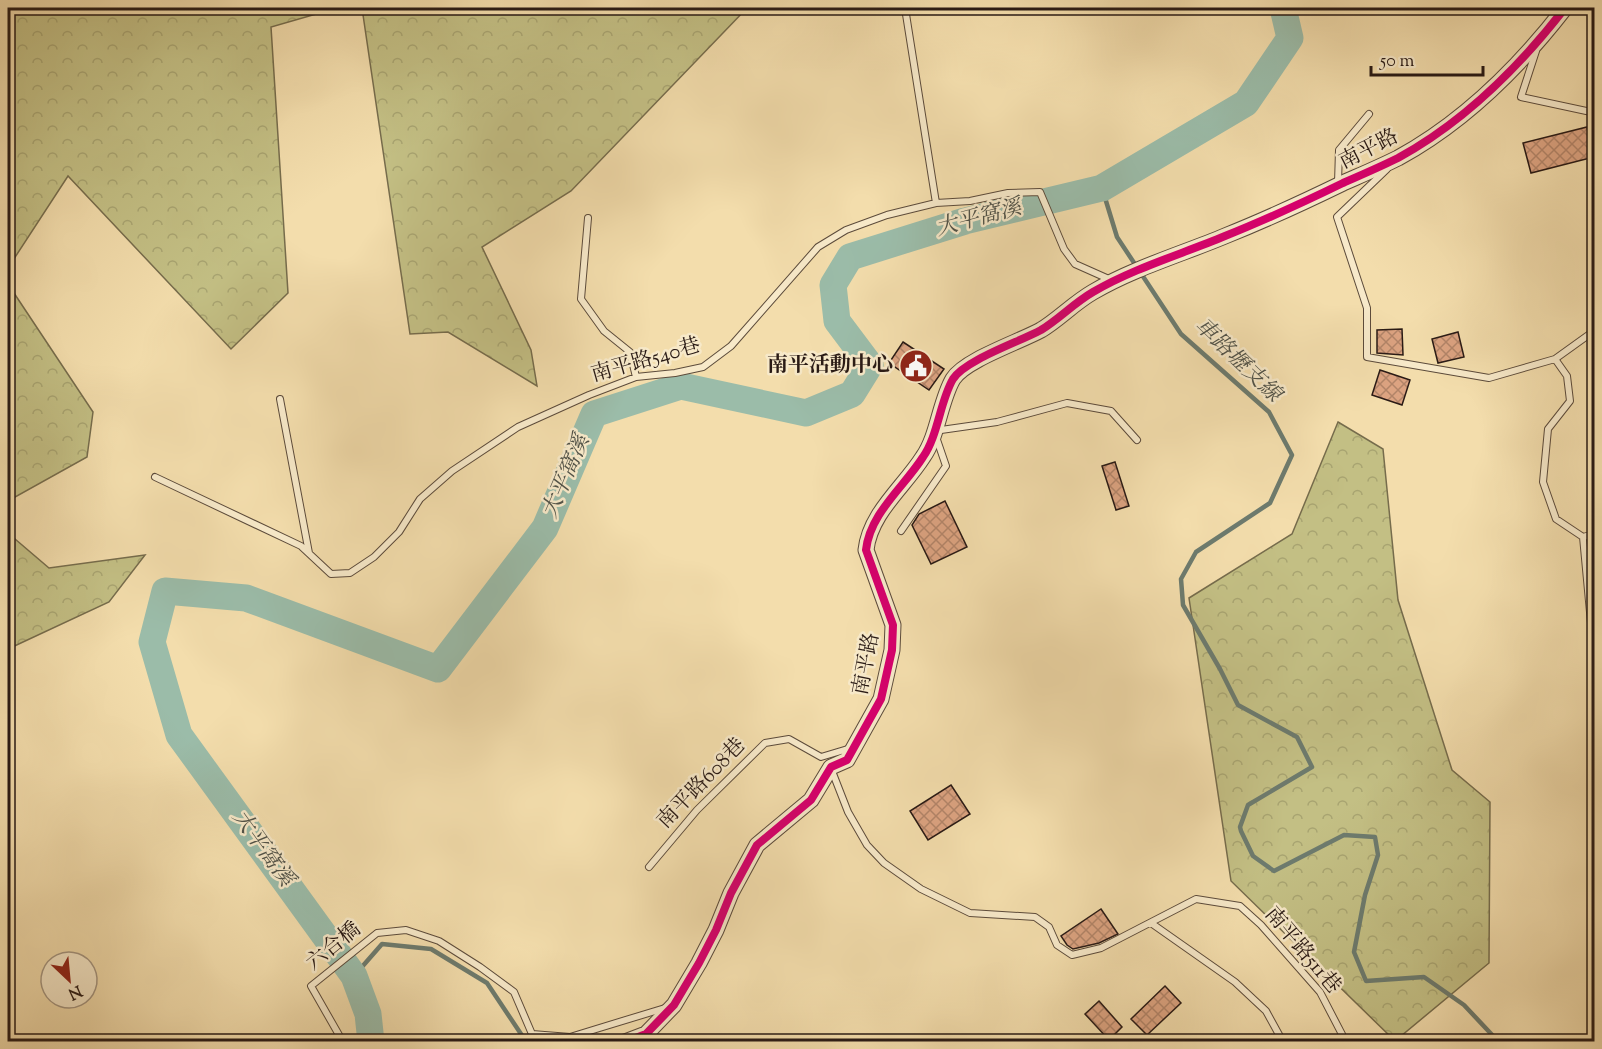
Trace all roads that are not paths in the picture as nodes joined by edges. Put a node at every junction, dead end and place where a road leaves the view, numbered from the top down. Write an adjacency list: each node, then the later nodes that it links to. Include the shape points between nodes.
1 (905, 8): 8 (lane)
2 (1565, 8): 3 (street, 南平路)
3 (1539, 42): 4 (lane, via 1521,97); 6 (street, 南平路, via 1500,83)
4 (1591, 112)
5 (1369, 114): 7 (lane, via 1339,150)
6 (1398, 158): 7 (street, 南平路); 12 (lane, via 1337,218 1367,308 1367,357 1489,378)
7 (1338, 186): 10 (street, 南平路)
8 (936, 203): 10 (lane, 南平路540巷, via 1040,192 1064,249 1075,264); 13 (lane, 南平路540巷, via 856,226 818,247 731,346 703,367)
9 (588, 218): 13 (lane, via 581,299 603,331 630,352)
10 (1114, 282): 15 (street, 南平路, via 1092,292 1056,321 977,359 953,378)
11 (1594, 331): 12 (lane)
12 (1555, 359): 20 (lane, via 1568,376 1570,401 1548,429 1543,482 1556,519)
13 (636, 377): 21 (lane, 南平路540巷, via 518,427 452,471 420,499 399,532 374,557 350,573 331,574)
14 (280, 399): 21 (lane)
15 (934, 431): 16 (lane, via 997,422 1067,403 1111,411); 18 (lane, via 946,466); 23 (street, 南平路, via 925,454 887,502 867,537 866,550 892,625 892,650 881,699)
16 (1137, 440)
17 (155, 477): 21 (lane, 南平路540巷, via 301,546)
18 (902, 531)
19 (1594, 534): 20 (lane)
20 (1583, 537): 22 (lane)
21 (309, 554)
22 (1591, 623)
23 (854, 747): 24 (street, 南平路, via 847,760); 25 (lane, 南平路608巷, via 821,757 789,739 765,743 697,810)
24 (831, 767): 26 (lane, 南平路511巷, via 848,812 867,845 921,890 970,913 1035,917 1049,927 1057,945 1072,955 1101,948); 27 (street, 南平路, via 811,800 757,845)
25 (649, 867)
26 (1151, 923): 30 (lane, via 1235,982 1266,1011); 31 (lane, 南平路511巷, via 1196,899 1240,906 1320,992)
27 (674, 1005): 28 (lane, 六合橋, via 570,1037 532,1034 514,992 480,967 439,941 406,930 377,933 311,986); 29 (street, 南平路, via 646,1034)
28 (343, 1041)
29 (625, 1041)
30 (1282, 1041)
31 (1346, 1041)

